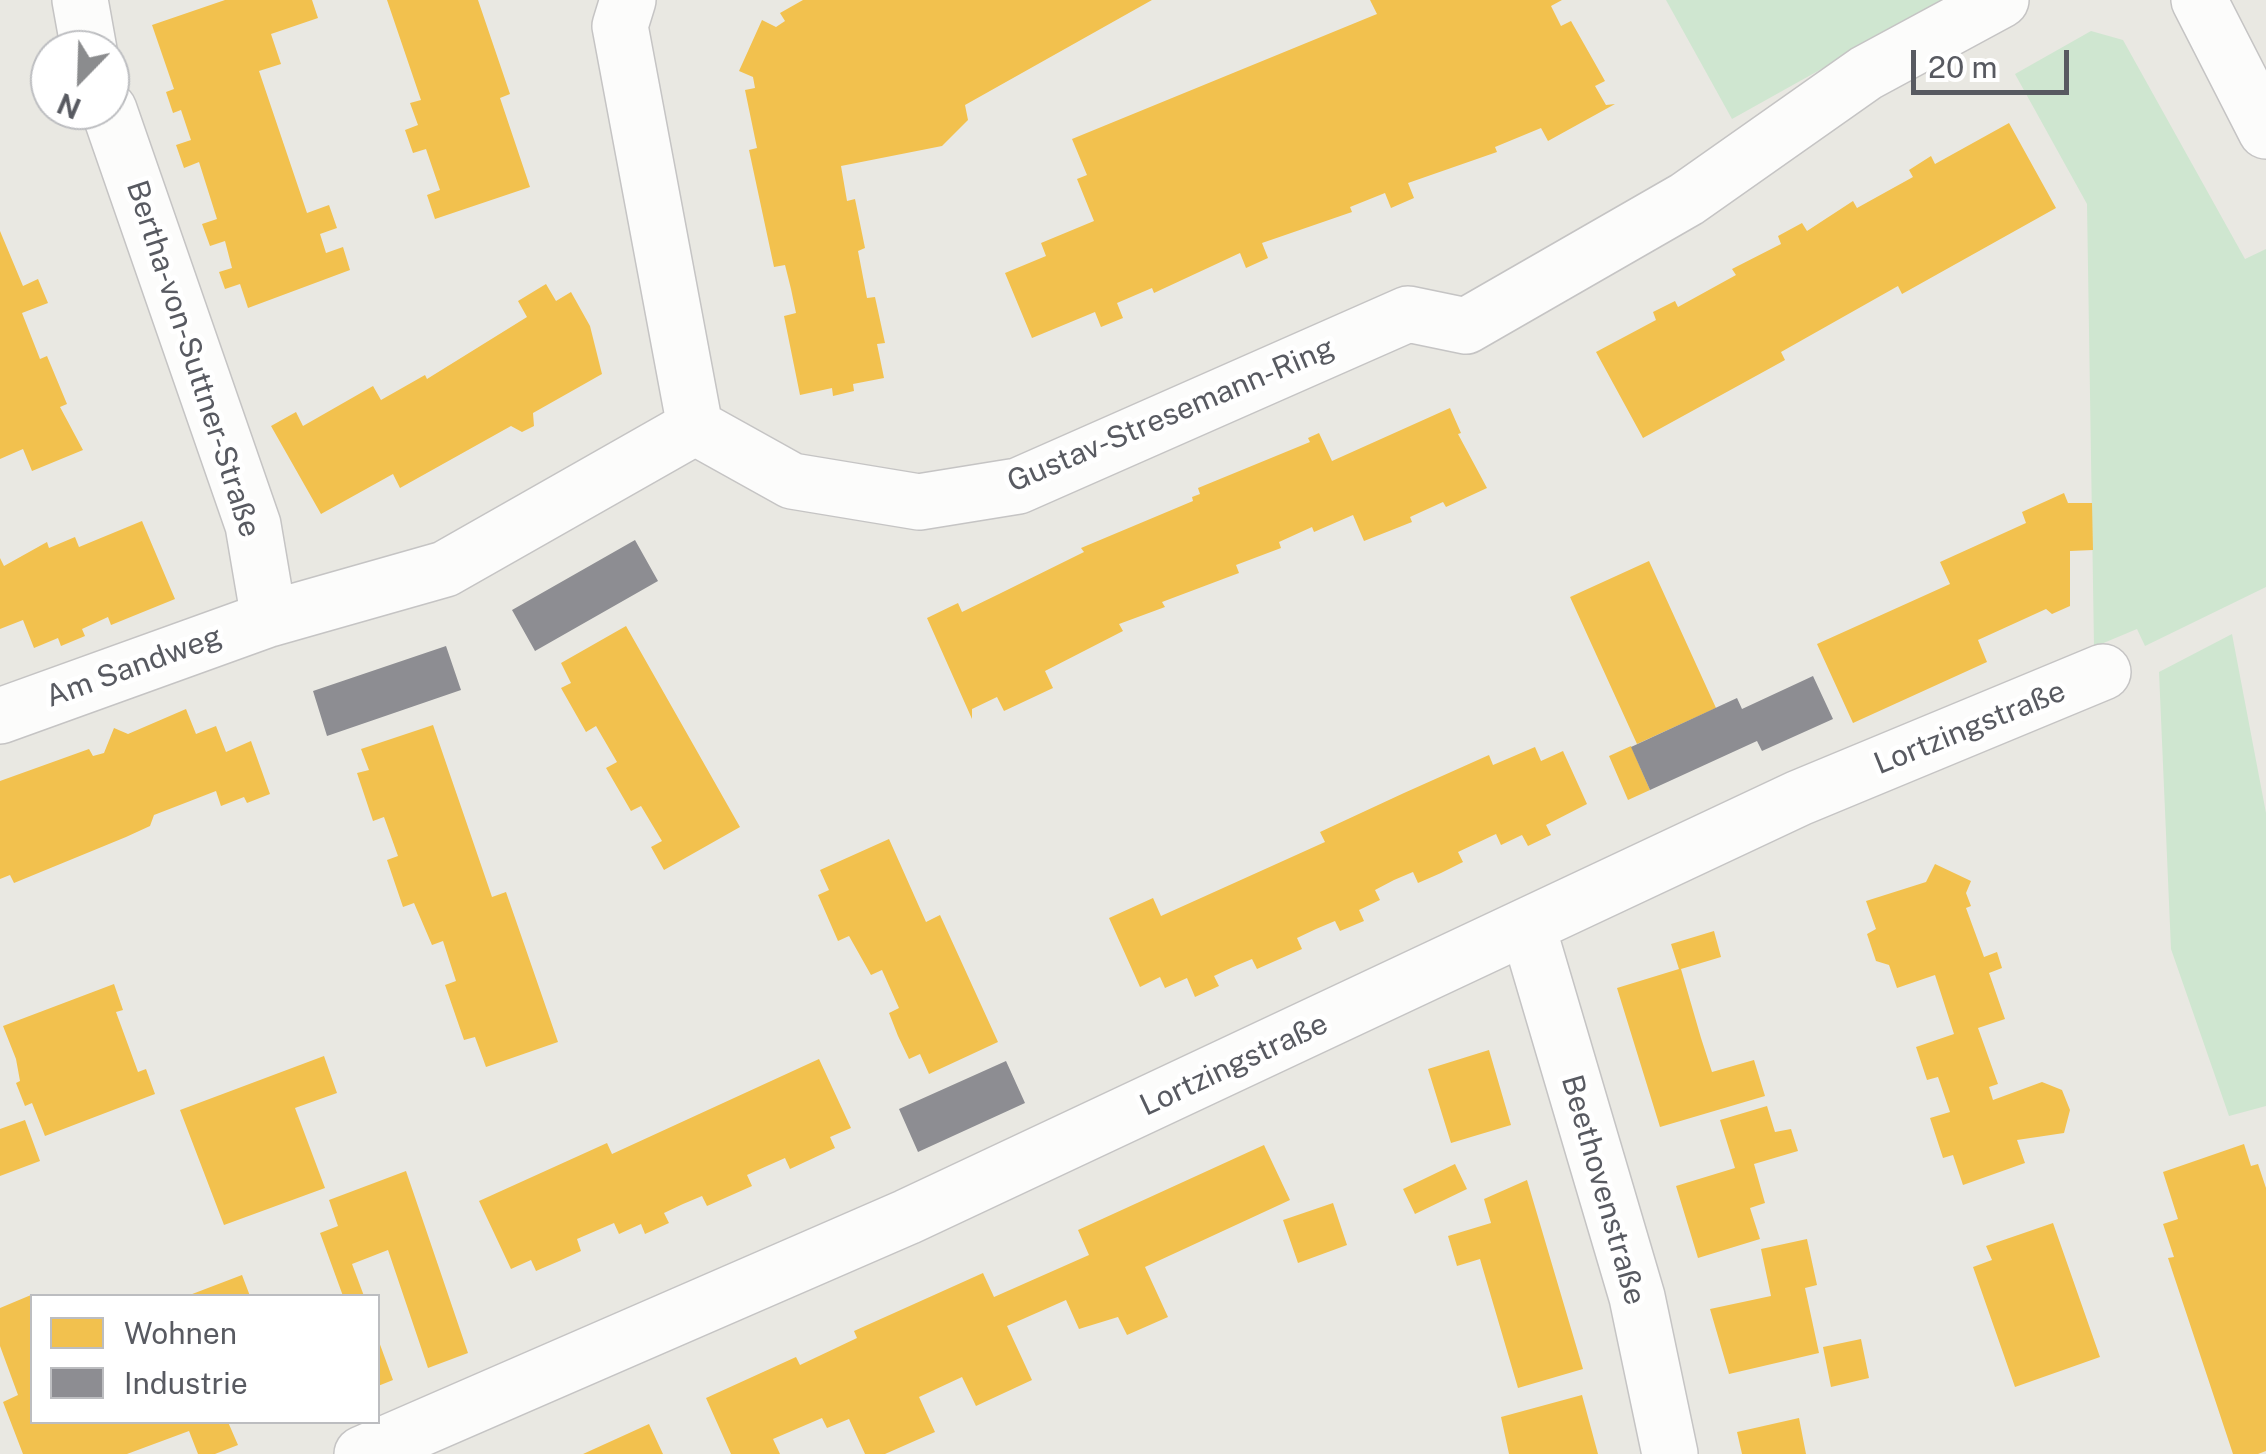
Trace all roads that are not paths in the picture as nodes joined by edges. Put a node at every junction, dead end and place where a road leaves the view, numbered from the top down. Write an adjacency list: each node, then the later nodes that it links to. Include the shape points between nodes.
1 (80, 0): 5 (street)
2 (628, 0): 8 (street, via 620,26)
3 (2001, 0): 8 (street, Gustav-Stresemann-Ring, via 1866,74 1687,200 1466,326 1408,314 1018,486 919,502 792,481)
4 (2199, 0): 7 (street)
5 (86, 30)
6 (116, 130): 9 (street, Bertha-von-Suttner-Straße, via 253,525)
7 (2266, 131)
8 (695, 427): 9 (street, via 444,570)
9 (269, 619): 11 (street, Am Sandweg)
10 (2104, 672): 12 (street, Lortzingstraße, via 1799,798)
11 (0, 714)
12 (1528, 928): 13 (street, Lortzingstraße, via 908,1218); 14 (street, Beethovenstraße, via 1636,1297)
13 (362, 1454)
14 (1670, 1454)

